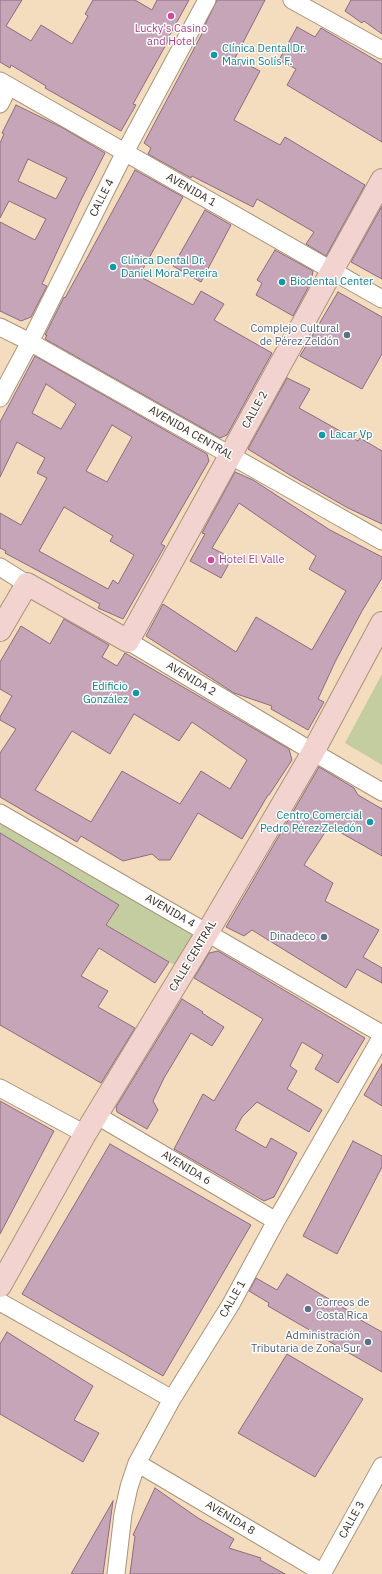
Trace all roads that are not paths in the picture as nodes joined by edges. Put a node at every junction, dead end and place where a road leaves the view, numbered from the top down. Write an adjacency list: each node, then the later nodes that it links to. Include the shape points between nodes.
1 (207, 0): 6 (street, CALLE 4)
2 (292, 0): 3 (street)
3 (382, 50)
4 (4, 84): 5 (street); 6 (street, AVENIDA 1)
5 (0, 104)
6 (125, 152): 8 (street, AVENIDA 1); 11 (street, CALLE 4)
7 (382, 180): 8 (main road, CALLE 2)
8 (332, 272): 9 (street, AVENIDA 1); 13 (main road, CALLE 2)
9 (382, 299)
10 (0, 327): 11 (street, AVENIDA CENTRAL)
11 (30, 342): 12 (street, CALLE 4); 13 (street, AVENIDA CENTRAL)
12 (0, 398)
13 (230, 455): 14 (street, AVENIDA CENTRAL); 19 (main road, CALLE 2)
14 (382, 541)
15 (0, 567): 16 (street, AVENIDA 2)
16 (27, 584): 18 (main road); 19 (main road, AVENIDA 2)
17 (382, 623): 20 (main road, CALLE CENTRAL)
18 (0, 630)
19 (128, 641): 20 (street, AVENIDA 2)
20 (313, 752): 21 (street, AVENIDA 2); 23 (main road, CALLE CENTRAL)
21 (382, 792)
22 (0, 813): 23 (street, AVENIDA 4)
23 (208, 933): 24 (street, AVENIDA 4); 26 (main road, CALLE CENTRAL)
24 (382, 1035): 28 (street, CALLE 1)
25 (0, 1088): 27 (street)
26 (96, 1115): 27 (main road, CALLE CENTRAL); 28 (street, AVENIDA 6)
27 (85, 1134): 29 (main road, CALLE CENTRAL)
28 (276, 1221): 31 (street, CALLE 1, via 231,1304)
29 (0, 1286)
30 (0, 1302): 31 (street)
31 (172, 1399): 32 (street, CALLE 1)
32 (137, 1463): 34 (street, CALLE 1, via 123,1514); 35 (street, AVENIDA 8)
33 (382, 1466): 35 (street, CALLE 3)
34 (116, 1574)
35 (322, 1574)

